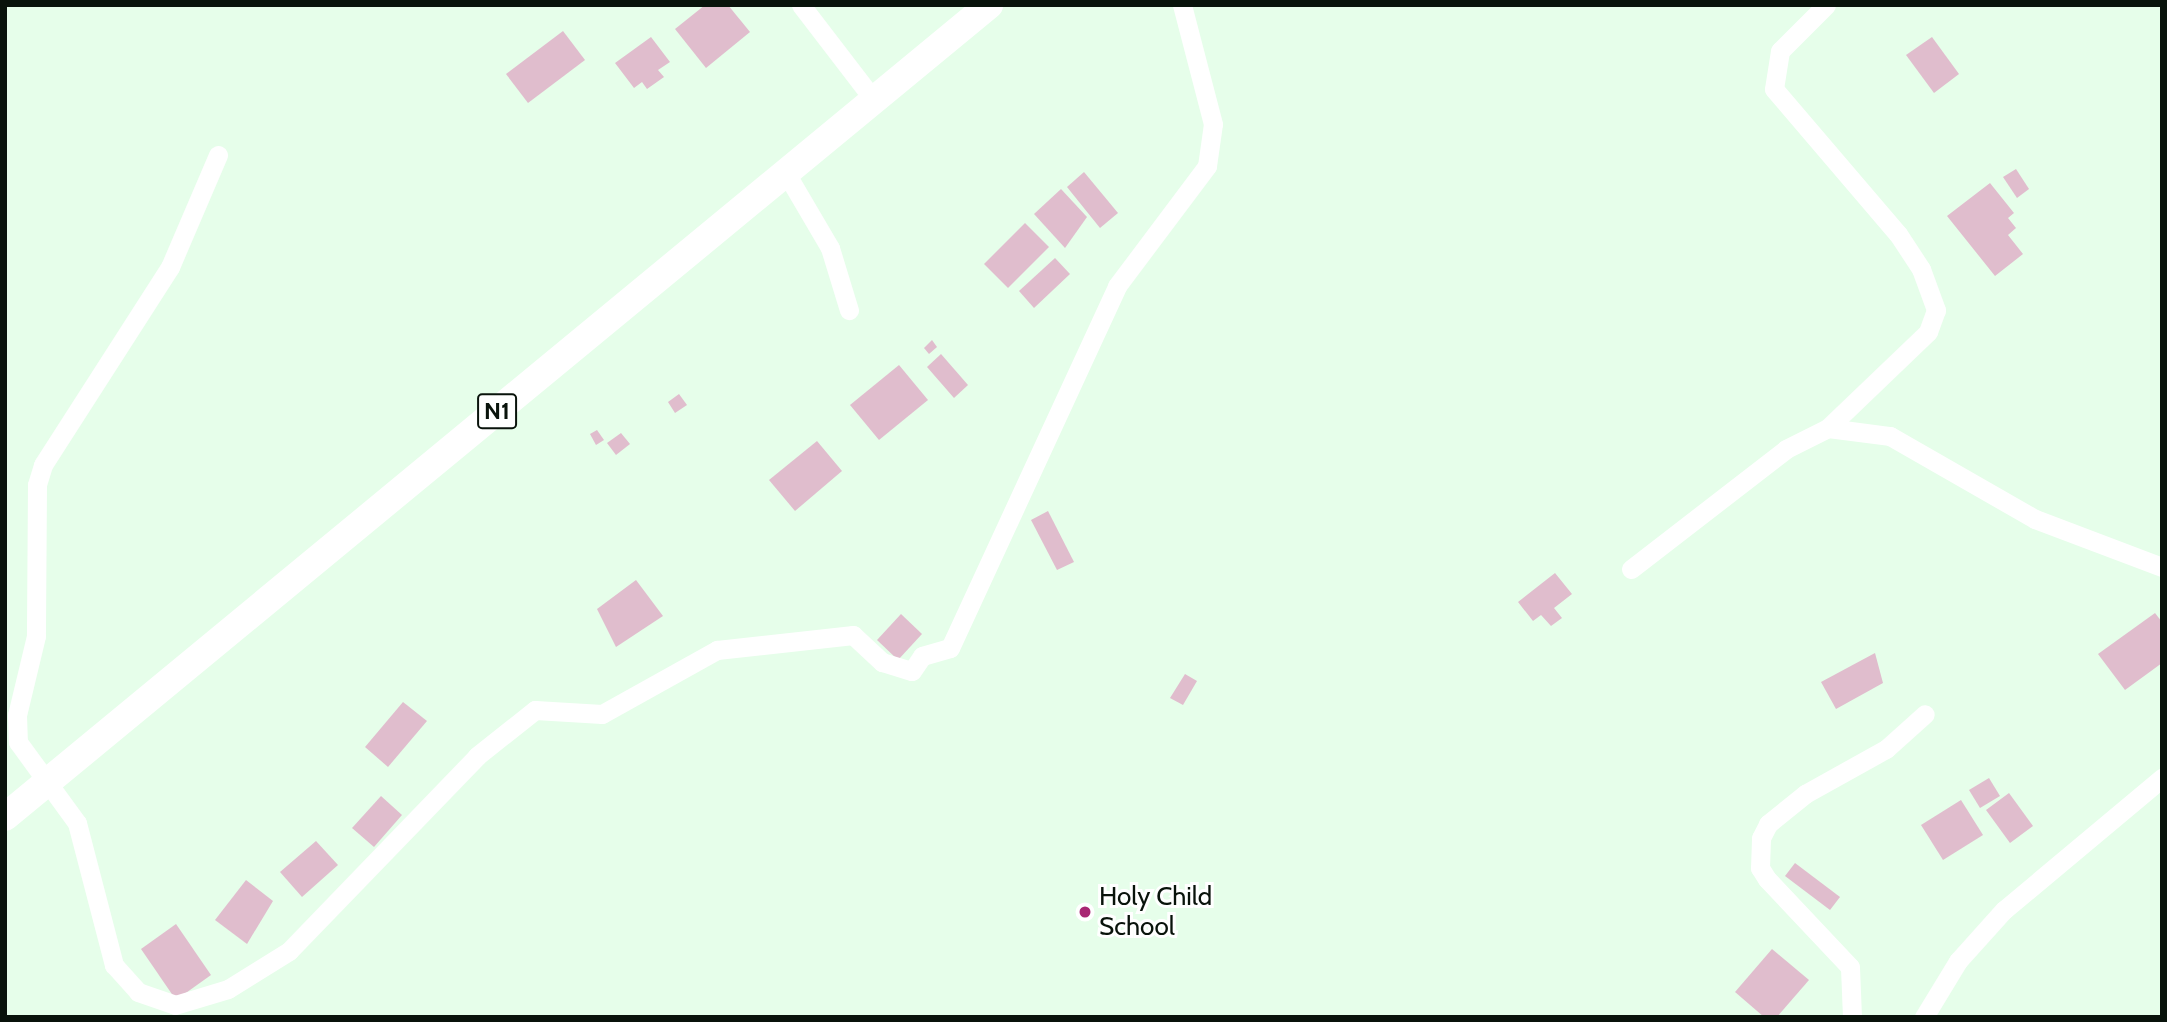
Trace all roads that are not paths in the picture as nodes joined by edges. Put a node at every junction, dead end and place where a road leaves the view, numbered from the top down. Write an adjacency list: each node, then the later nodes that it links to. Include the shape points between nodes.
1 (802, 5): 5 (street)
2 (989, 5): 5 (highway, N1)
3 (1182, 5): 14 (street, via 1213,124 1207,166 1117,286 950,648 922,656 912,671 882,662 853,635 730,648 695,658 601,714 535,710 477,756 289,951 199,1002 156,1002 124,982 77,823)
4 (1826, 5): 9 (street, via 1780,51 1774,89 1898,234 1921,269 1936,310 1928,332)
5 (874, 100): 7 (highway, N1)
6 (218, 155): 14 (street, via 170,267 43,465 37,485 36,636 17,730)
7 (786, 173): 8 (street, via 830,248); 14 (highway, N1)
8 (849, 310)
9 (1828, 428): 10 (street, via 1890,436 2035,519); 11 (street, via 1786,449)
10 (2162, 567)
11 (1631, 569)
12 (1926, 715): 16 (street, via 1886,749 1805,794 1768,824 1761,838 1760,868 1767,879 1850,967)
13 (2162, 778): 17 (street, via 2004,911 1958,961)
14 (46, 783): 15 (highway, N1)
15 (5, 817)
16 (1852, 1017)
17 (1924, 1017)

